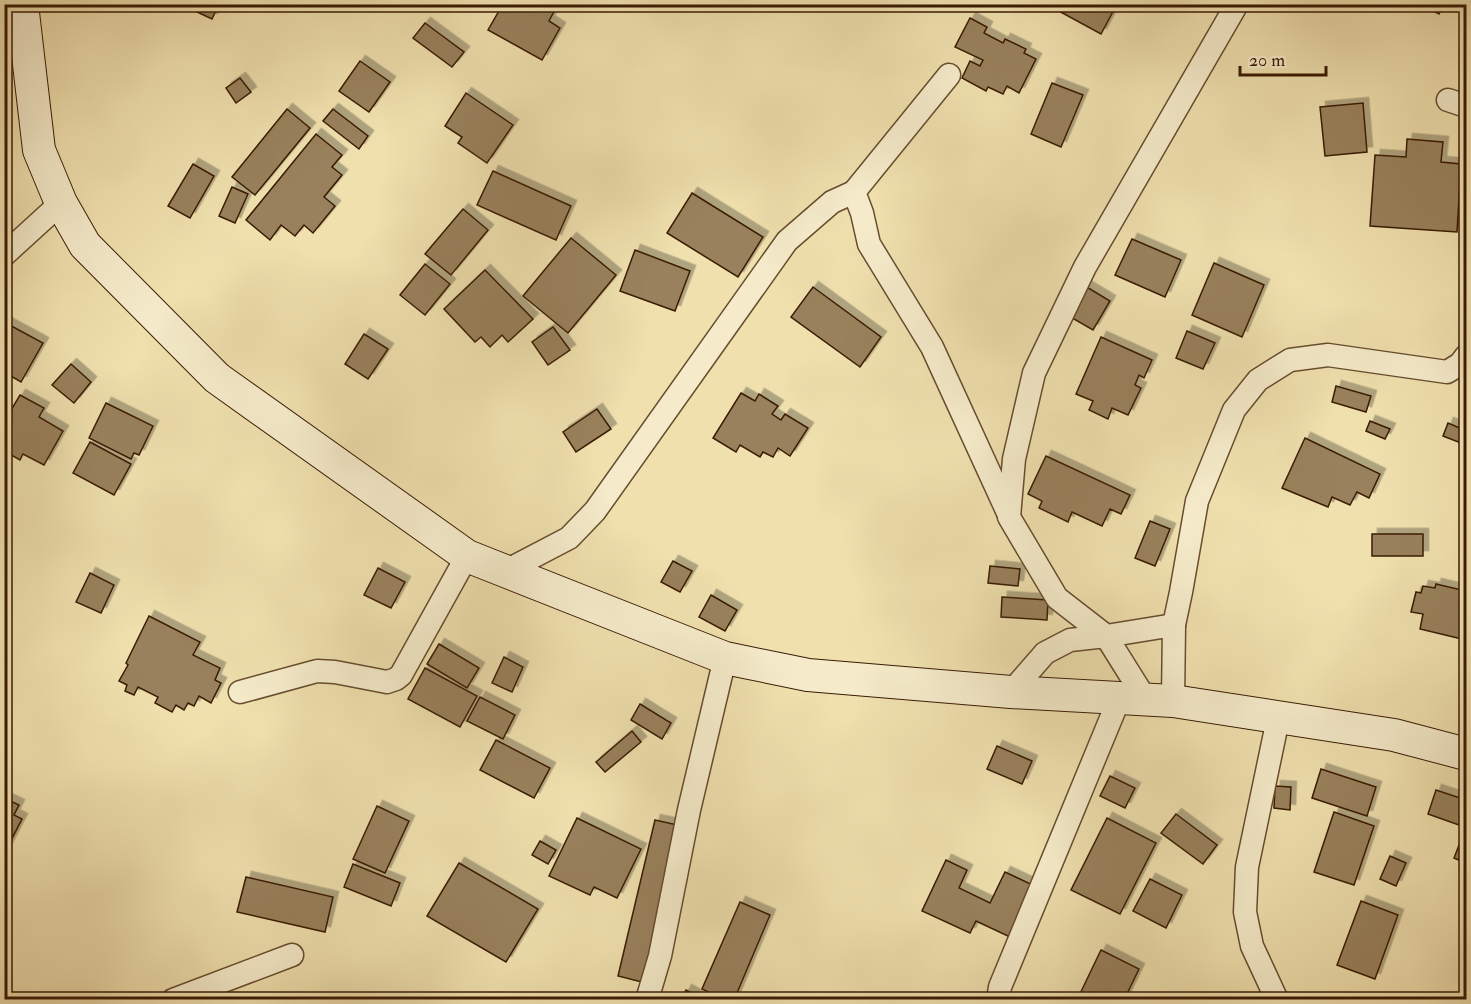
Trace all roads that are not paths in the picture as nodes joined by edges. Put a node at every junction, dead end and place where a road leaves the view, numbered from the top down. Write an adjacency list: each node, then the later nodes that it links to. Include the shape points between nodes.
1 (22, 4): 5 (street, via 39,150)
2 (1237, 4): 8 (street, via 1085,267 1034,373 1014,459)
3 (949, 75): 4 (street)
4 (854, 192): 8 (street, via 869,244 932,347); 10 (street, via 832,202 787,241 595,511 569,538)
5 (61, 202): 6 (street); 9 (street, via 85,245 217,378)
6 (4, 255)
7 (1467, 356): 11 (street, via 1447,372 1328,355 1290,360 1258,380 1234,410 1197,501)
8 (1010, 517): 12 (street, via 1057,598)
9 (467, 556): 10 (street); 14 (street, via 396,680 387,682 317,671)
10 (504, 572): 13 (street)
11 (1174, 625): 12 (street); 16 (street)
12 (1106, 636): 15 (street, via 1070,640 1045,653); 16 (street)
13 (725, 658): 15 (street, via 808,675); 21 (street, via 660,956)
14 (240, 692)
15 (1011, 692): 16 (street)
16 (1146, 700): 17 (street); 22 (street, via 1000,987)
17 (1278, 718): 18 (street, via 1394,735); 23 (street, via 1248,867 1245,912 1252,946)
18 (1467, 754)
19 (292, 955): 20 (street)
20 (173, 999)
21 (647, 999)
22 (998, 999)
23 (1277, 999)

